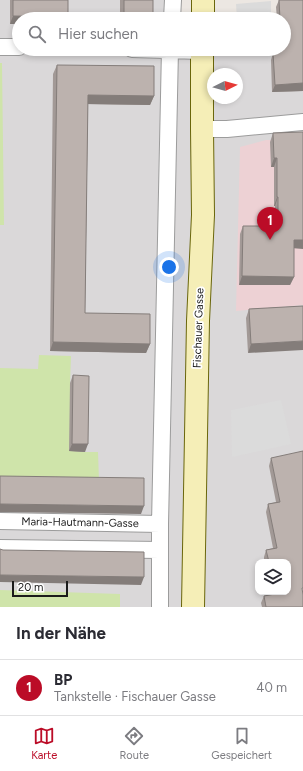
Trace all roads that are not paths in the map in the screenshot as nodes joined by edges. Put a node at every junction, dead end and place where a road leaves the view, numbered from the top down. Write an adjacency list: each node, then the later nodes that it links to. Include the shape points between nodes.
1 (173, 0): 3 (street)
2 (203, 0): 4 (main road)
3 (172, 12)
4 (203, 12)
5 (0, 47): 6 (street)
6 (12, 47)
7 (170, 56): 12 (street)
8 (202, 56): 10 (main road, Fischauer Gasse)
9 (303, 122): 10 (street)
10 (202, 129): 16 (main road, Fischauer Gasse, via 203,215 198,321)
11 (0, 521): 12 (street, Maria-Hautmann-Gasse)
12 (160, 524): 14 (street)
13 (0, 548): 14 (street)
14 (160, 550): 15 (street)
15 (160, 607)
16 (193, 607)

